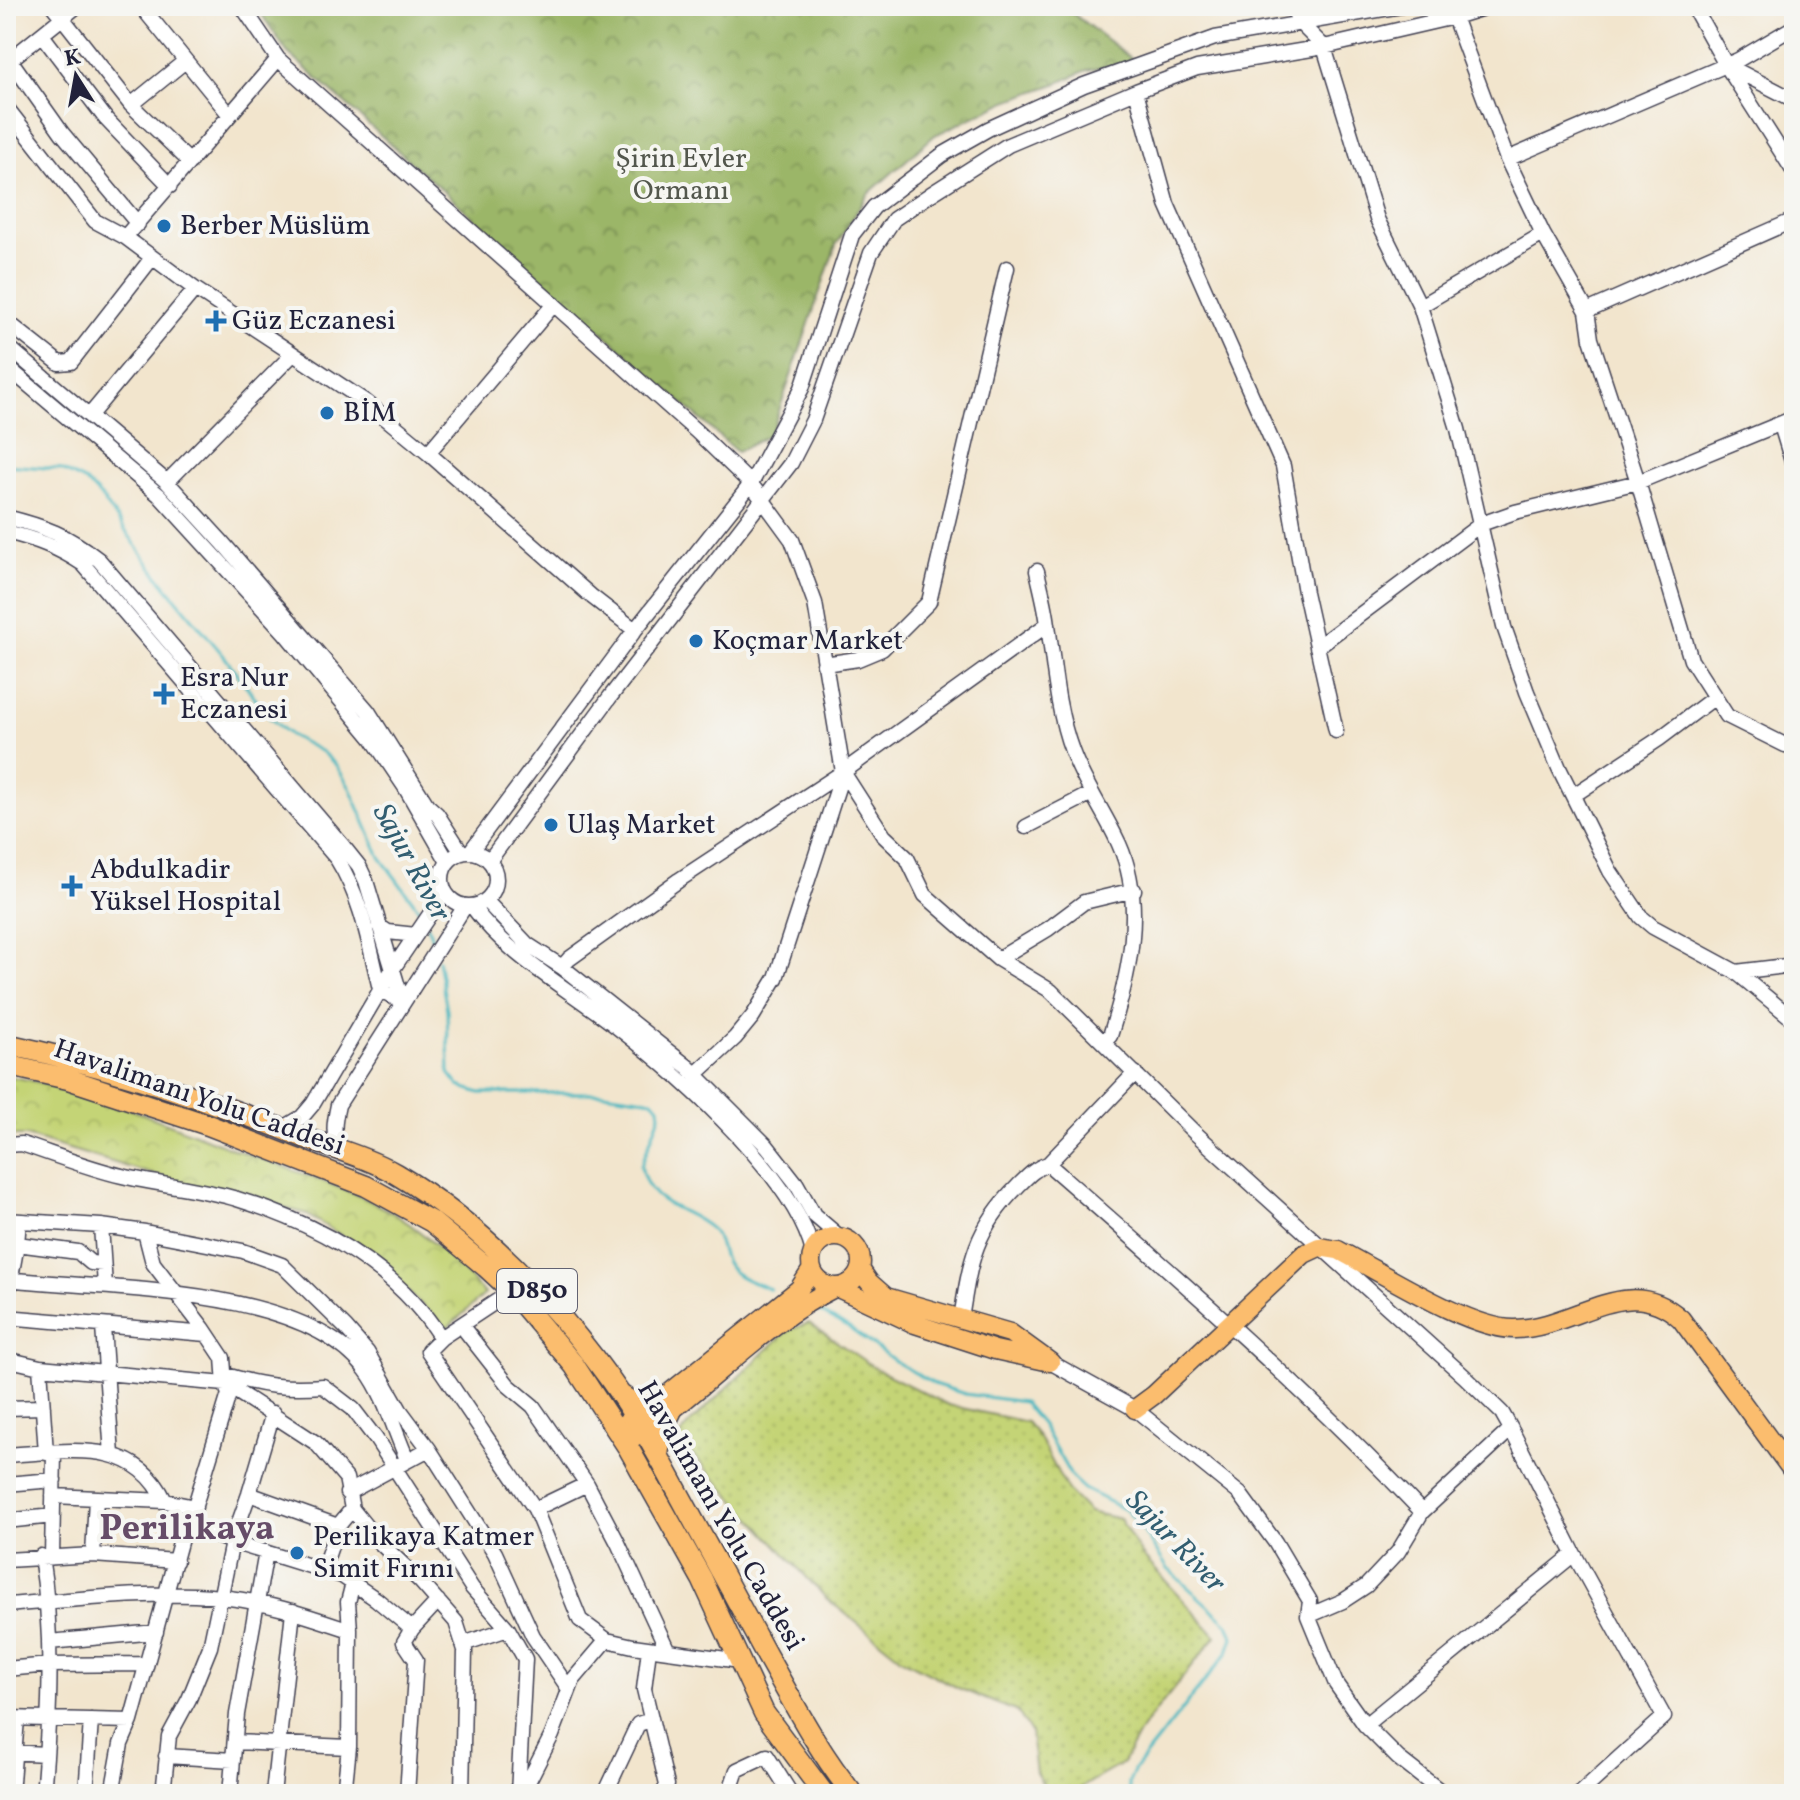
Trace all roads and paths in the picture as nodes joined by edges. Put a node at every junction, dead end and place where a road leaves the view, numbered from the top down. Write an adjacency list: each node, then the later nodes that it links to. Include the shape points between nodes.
1 (77, 6): 8 (street)
2 (141, 6): 16 (street)
3 (242, 6): 15 (street)
4 (1291, 6): 10 (street)
5 (1401, 6): 10 (street)
6 (1490, 6): 9 (street)
7 (1693, 6): 17 (street)
8 (58, 12): 12 (street); 20 (street)
9 (1454, 17): 13 (street); 23 (street)
10 (1302, 25): 13 (street); 47 (street, via 1215,38 1084,85 942,155 874,207 852,235 802,388)
11 (1794, 27): 17 (street)
12 (42, 35): 14 (street); 26 (street, via 106,119)
13 (1324, 47): 18 (street, via 1197,68); 35 (street, via 1377,219)
14 (8, 59): 28 (street)
15 (278, 59): 22 (street); 34 (street)
16 (184, 62): 20 (street); 22 (street)
17 (1726, 65): 19 (street); 23 (street); 25 (street)
18 (1136, 91): 48 (street, via 1008,145 894,219 871,253 813,420 791,463); 57 (street, via 1167,204 1283,466)
19 (1794, 100)
20 (131, 105): 24 (street)
21 (7, 113): 30 (street, via 95,221)
22 (229, 114): 24 (street)
23 (1507, 159): 29 (street)
24 (190, 162): 26 (street)
25 (1794, 172)
26 (170, 186): 28 (street)
27 (1794, 220): 36 (street)
28 (138, 224): 30 (street)
29 (1543, 234): 35 (street); 36 (street)
30 (125, 237): 31 (street)
31 (152, 258): 33 (street); 37 (street, via 71,362 59,363)
32 (1007, 268): 58 (street, via 929,602 882,649)
33 (195, 289): 39 (street); 41 (street)
34 (554, 304): 43 (street); 47 (street)
35 (1420, 306): 50 (street)
36 (1587, 311): 46 (street, via 1591,339)
37 (6, 321)
38 (6, 345): 41 (street)
39 (293, 354): 43 (street, via 366,402); 45 (street)
40 (6, 366): 68 (street, via 159,495 285,633 372,738)
41 (90, 415): 45 (street)
42 (1788, 422): 44 (street); 46 (street)
43 (428, 453): 56 (street)
44 (1794, 468)
45 (167, 482): 66 (street, via 368,711 427,805)
46 (1638, 482): 50 (street); 59 (street, via 1691,660)
47 (751, 484): 48 (street); 56 (street)
48 (763, 500): 58 (street, via 792,540 815,603); 67 (street)
49 (13, 519): 51 (street); 53 (street)
50 (1481, 524): 57 (street); 64 (street, via 1504,627)
51 (43, 527): 53 (street); 72 (street, via 99,560 343,846 366,881)
52 (6, 532): 53 (street)
53 (30, 538): 79 (street, via 62,550 101,582 337,859 362,915)
54 (1037, 571): 55 (street)
55 (1048, 624): 62 (street); 63 (street, via 1053,673 1072,751)
56 (635, 630): 66 (street)
57 (1317, 647): 60 (street)
58 (824, 664): 62 (street)
59 (1715, 697): 61 (street, via 1727,716); 64 (street)
60 (1336, 731)
61 (1794, 746)
62 (843, 772): 74 (street, via 884,836 907,858 925,895); 76 (street, via 679,880); 86 (street, via 776,978 735,1038)
63 (1092, 793): 65 (street); 69 (street, via 1120,846)
64 (1574, 795): 78 (street, via 1610,871 1641,917)
65 (1026, 827)
66 (466, 852): 67 (street); 68 (street)
67 (489, 861): 71 (street, via 495,886)
68 (448, 862): 70 (street, via 442,877)
69 (1134, 890): 74 (street, via 1084,902); 82 (street, via 1121,1003 1110,1036)
70 (445, 892): 71 (street, via 457,904); 73 (street)
71 (474, 905): 76 (street); 80 (street, via 447,935); 97 (street, via 482,921 531,965 655,1059 751,1150 806,1228)
72 (379, 926): 73 (street); 77 (street)
73 (416, 935): 77 (street)
74 (998, 959): 82 (street, via 1051,991)
75 (1794, 965): 78 (street)
76 (562, 967): 86 (street)
77 (392, 970): 79 (street); 80 (street)
78 (1736, 972): 81 (street)
79 (380, 989): 80 (street); 87 (street, via 313,1104)
80 (403, 1003): 89 (street, via 338,1105 334,1138)
81 (1794, 1020)
82 (1102, 1041): 85 (street)
83 (6, 1044): 87 (highway, Havalimanı Yolu Caddesi / D850, via 80,1060)
84 (6, 1065): 103 (highway, Havalimanı Yolu Caddesi / D850, via 68,1079 208,1125 366,1186 432,1222)
85 (1135, 1073): 90 (street); 96 (street)
86 (696, 1074): 94 (street, via 767,1146 814,1215)
87 (282, 1129): 89 (highway, Havalimanı Yolu Caddesi / D850)
88 (6, 1145): 113 (street, via 22,1144 120,1176 234,1199 295,1220 362,1255 426,1314)
89 (340, 1151): 120 (highway, Havalimanı Yolu Caddesi / D850, via 394,1173 502,1255 547,1301)
90 (1048, 1164): 107 (street, via 1037,1167 981,1232); 108 (street)
91 (12, 1220): 92 (street); 95 (street)
92 (101, 1226): 93 (street); 98 (street)
93 (145, 1232): 104 (street, via 153,1263); 111 (street, via 243,1251 282,1265)
94 (841, 1238): 97 (main road, via 824,1240); 99 (main road, via 855,1246)
95 (17, 1244): 98 (street, via 78,1252 91,1263); 100 (street)
96 (1319, 1247): 108 (main road, via 1304,1254); 126 (street, via 1464,1376); 134 (main road, via 1338,1250 1489,1326 1544,1325 1630,1298 1666,1306)
97 (812, 1260): 102 (main road, via 820,1282); 121 (main road, via 799,1289)
98 (103, 1264): 101 (street)
99 (860, 1269): 102 (main road, via 851,1282); 107 (main road, via 886,1297)
100 (8, 1279): 101 (street); 105 (street)
101 (105, 1286): 104 (street)
102 (836, 1287): 116 (main road, via 915,1324); 121 (main road, via 793,1310)
103 (512, 1291): 109 (street); 127 (highway, Havalimanı Yolu Caddesi / D850)
104 (175, 1292): 112 (street); 114 (street, via 308,1324)
105 (6, 1305)
106 (6, 1317): 110 (street)
107 (961, 1319): 116 (main road, via 1010,1333)
108 (1230, 1323): 124 (main road); 146 (street)
109 (461, 1325): 113 (street); 137 (street, via 508,1385 533,1406)
110 (103, 1327): 112 (street); 118 (street)
111 (346, 1328): 114 (street); 128 (street)
112 (207, 1334): 119 (street, via 223,1358)
113 (441, 1338): 145 (street, via 428,1351)
114 (336, 1342): 133 (street, via 366,1370)
115 (6, 1359): 117 (street)
116 (1050, 1362): 124 (street)
117 (40, 1367): 118 (street); 122 (street)
118 (108, 1373): 119 (street); 131 (street)
119 (226, 1380): 125 (street); 133 (street, via 299,1389 323,1386 353,1409); 143 (street, via 229,1394)
120 (621, 1395): 121 (highway, via 643,1405); 127 (highway, Havalimanı Yolu Caddesi / D850)
121 (666, 1405): 127 (main road); 132 (highway)
122 (43, 1407): 123 (street); 129 (street)
123 (6, 1408)
124 (1135, 1409): 167 (street, via 1240,1494 1310,1601)
125 (273, 1413): 138 (street, via 316,1443 346,1478); 139 (street)
126 (1511, 1429): 146 (street); 153 (street)
127 (630, 1430): 132 (highway, Havalimanı Yolu Caddesi / D850); 177 (highway, Havalimanı Yolu Caddesi / D850)
128 (429, 1449): 133 (street); 181 (street, via 495,1553 533,1636)
129 (50, 1453): 130 (street); 131 (street); 135 (street)
130 (6, 1455)
131 (112, 1455): 142 (street, via 140,1466 156,1481)
132 (658, 1455): 211 (highway, Havalimanı Yolu Caddesi / D850, via 794,1704)
133 (400, 1462): 138 (street); 169 (street, via 472,1588)
134 (1794, 1473)
135 (54, 1480): 136 (street); 140 (street)
136 (6, 1484)
137 (587, 1484): 145 (street); 176 (street)
138 (347, 1493): 144 (street)
139 (249, 1494): 150 (street); 151 (street)
140 (53, 1496): 141 (street); 147 (street)
141 (96, 1498): 142 (street); 154 (street)
142 (165, 1501): 143 (street)
143 (195, 1507): 149 (street)
144 (352, 1509): 150 (street); 162 (street)
145 (535, 1509): 172 (street, via 580,1620)
146 (1422, 1512): 167 (street, via 1398,1552 1366,1586)
147 (53, 1516): 148 (street); 155 (street)
148 (6, 1521)
149 (189, 1525): 151 (street); 157 (street)
150 (338, 1526): 158 (street)
151 (232, 1542): 152 (street); 161 (street)
152 (266, 1552): 158 (street); 164 (street)
153 (1574, 1554): 187 (street); 213 (street, via 1664,1717)
154 (93, 1555): 155 (street); 157 (street)
155 (47, 1556): 156 (street); 163 (street)
156 (6, 1560)
157 (176, 1561): 160 (street)
158 (323, 1569): 159 (street)
159 (353, 1583): 168 (street); 170 (street)
160 (165, 1594): 161 (street); 163 (street); 171 (street)
161 (221, 1597): 164 (street); 193 (street, via 210,1647 169,1736)
162 (438, 1601): 168 (street); 174 (street, via 456,1622)
163 (48, 1602): 165 (street); 173 (street)
164 (257, 1603): 166 (street); 188 (street)
165 (6, 1605)
166 (293, 1611): 170 (street); 189 (street)
167 (1308, 1616): 187 (street, via 1336,1684)
168 (412, 1629): 203 (street, via 404,1642 416,1660)
169 (508, 1629): 174 (street); 205 (street, via 525,1659)
170 (350, 1630): 190 (street)
171 (156, 1632): 173 (street); 178 (street)
172 (607, 1640): 175 (street); 181 (street)
173 (49, 1642): 179 (street)
174 (463, 1644): 204 (street)
175 (649, 1649): 176 (street); 185 (street, via 644,1689)
176 (668, 1651): 177 (street)
177 (740, 1661): 210 (highway, Havalimanı Yolu Caddesi / D850, via 764,1713)
178 (146, 1664): 179 (street); 186 (street)
179 (49, 1665): 180 (street); 183 (street)
180 (6, 1669)
181 (569, 1689): 205 (street, via 552,1735)
182 (9, 1716): 183 (street); 191 (street)
183 (49, 1718): 184 (street); 192 (street)
184 (91, 1720): 186 (street); 197 (street)
185 (651, 1720): 206 (street, via 638,1724); 207 (street, via 667,1785)
186 (131, 1721): 198 (street)
187 (1365, 1725): 212 (street)
188 (235, 1742): 189 (street); 194 (street)
189 (279, 1745): 190 (street); 201 (street)
190 (349, 1747): 202 (street)
191 (10, 1752): 192 (street); 195 (street)
192 (46, 1754): 196 (street)
193 (166, 1756): 194 (street); 199 (street)
194 (233, 1760): 200 (street)
195 (11, 1794)
196 (43, 1794)
197 (86, 1794)
198 (112, 1794)
199 (163, 1794)
200 (230, 1794)
201 (273, 1794)
202 (344, 1794)
203 (407, 1794)
204 (462, 1794)
205 (520, 1794)
206 (605, 1794)
207 (663, 1794)
208 (729, 1794): 209 (street, via 737,1770 767,1756)
209 (791, 1794)
210 (824, 1794)
211 (853, 1794)
212 (1444, 1794)
213 (1579, 1794)

